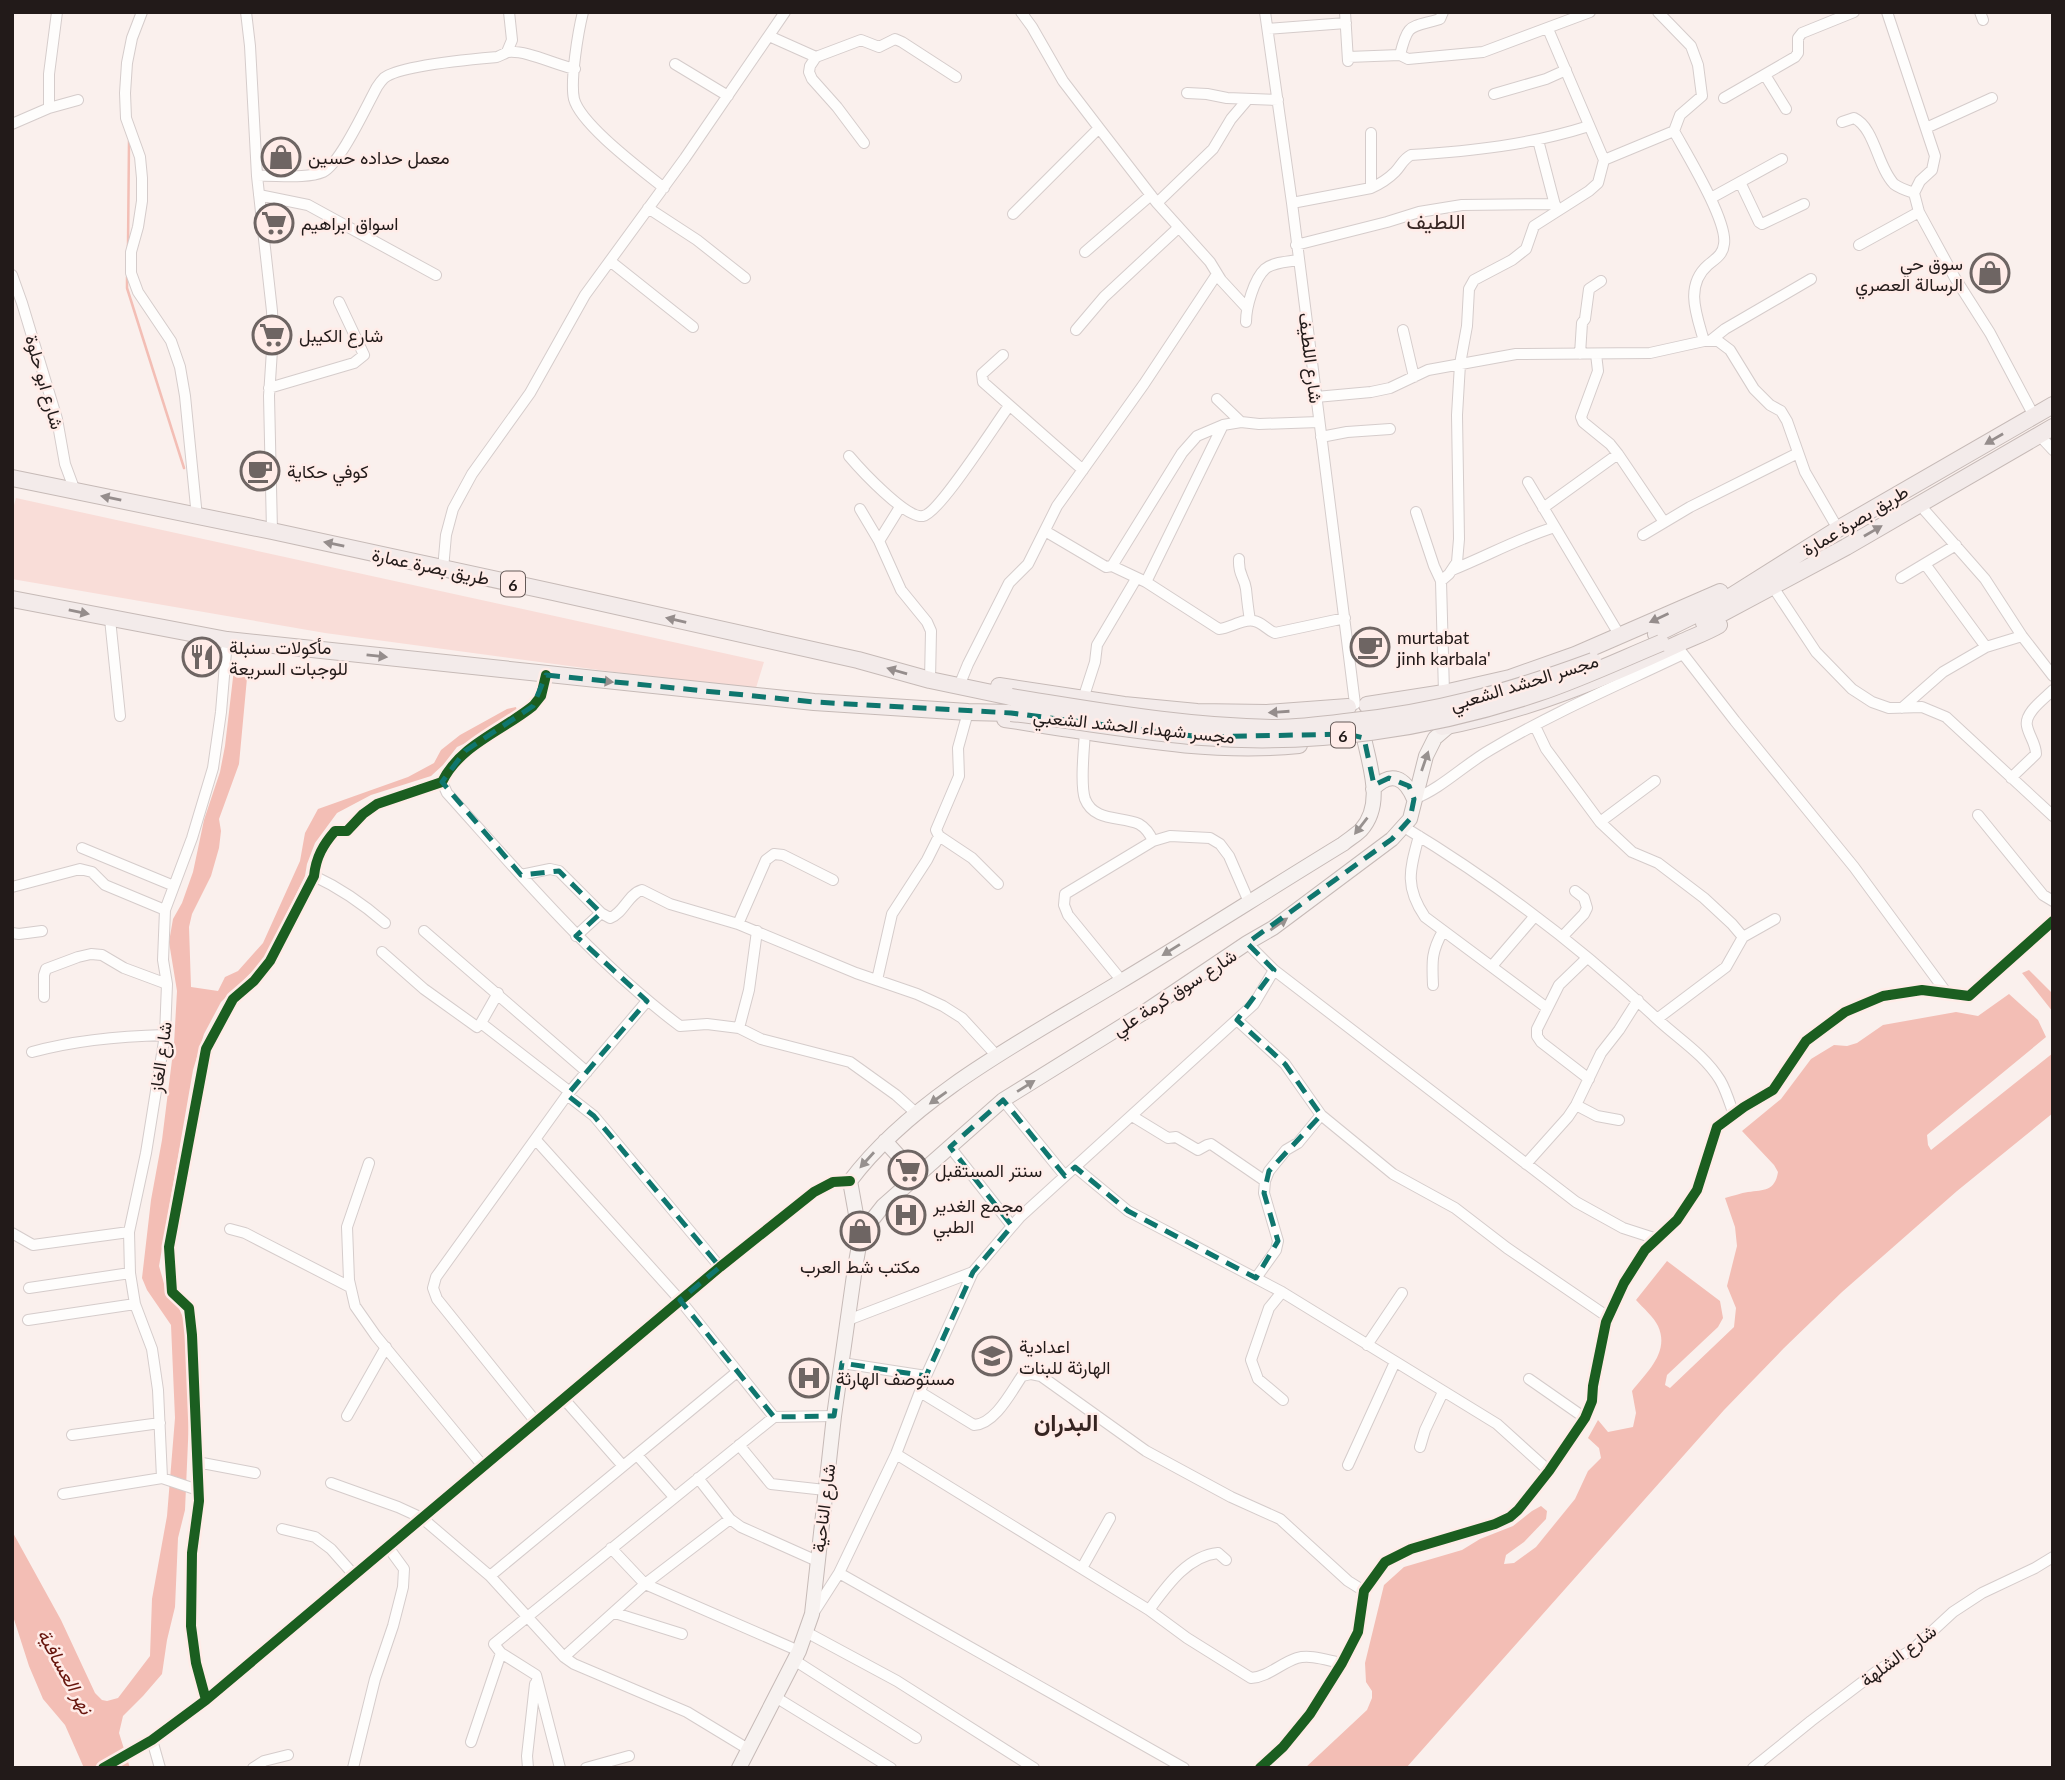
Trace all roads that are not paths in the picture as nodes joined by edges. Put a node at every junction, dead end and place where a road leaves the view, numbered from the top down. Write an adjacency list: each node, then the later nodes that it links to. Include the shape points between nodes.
1 (57, 12): 34 (street)
2 (142, 12): 110 (street, via 132,38 125,93 126,118 142,178 131,273 138,292 171,341 180,367)
3 (246, 12): 47 (street)
4 (509, 12): 18 (street, via 512,40)
5 (583, 12): 22 (street)
6 (785, 12): 17 (street)
7 (1021, 12): 39 (street, via 1063,81)
8 (1265, 12): 15 (street, شارع اللطيف)
9 (1443, 12): 19 (street, via 1440,19 1415,25 1407,32)
10 (1590, 12): 16 (street)
11 (1658, 12): 41 (street, via 1691,46 1700,76 1702,96 1680,114)
12 (1854, 12): 24 (street, via 1802,33 1798,53)
13 (1887, 12): 40 (street)
14 (1345, 18): 15 (street); 19 (street, via 1348,59)
15 (1268, 29): 33 (street, شارع اللطيف)
16 (1548, 29): 19 (street, via 1483,52 1408,59); 23 (street)
17 (769, 36): 20 (street); 28 (street)
18 (508, 52): 22 (street); 47 (street, via 384,78 331,166 308,175)
19 (1400, 55)
20 (816, 57): 25 (street, via 861,40 879,47 895,39); 44 (street, via 810,66 812,79)
21 (675, 64): 28 (street)
22 (575, 69): 49 (street, via 572,86 580,111)
23 (1566, 70): 27 (street); 38 (street)
24 (1765, 75): 29 (street); 35 (street)
25 (956, 78)
26 (1187, 93): 31 (street)
27 (1494, 94)
28 (728, 96): 49 (street)
29 (1724, 98)
30 (1992, 98): 40 (street)
31 (1248, 99): 33 (street); 54 (street, via 1213,149)
32 (78, 100): 34 (street)
33 (1279, 100): 55 (street, شارع اللطيف)
34 (49, 108): 37 (street)
35 (1786, 109)
36 (1842, 121): 51 (street, via 1854,118 1863,122 1895,185)
37 (12, 124)
38 (1589, 126): 43 (street); 46 (street)
39 (1099, 128): 54 (street); 60 (street)
40 (1926, 128): 51 (street, via 1935,156 1932,170)
41 (1674, 131): 46 (street); 53 (street)
42 (1371, 133): 50 (street)
43 (1538, 140): 50 (street, via 1411,155); 58 (street)
44 (864, 143)
45 (1782, 159): 48 (street)
46 (1604, 160): 58 (street, via 1598,183)
47 (257, 176): 52 (street)
48 (1740, 182): 53 (street); 56 (street, via 1762,224)
49 (664, 188): 57 (street)
50 (1371, 188): 55 (street)
51 (1914, 193): 59 (street)
52 (259, 195): 69 (street, via 308,205); 85 (street, via 272,312)
53 (1711, 198): 79 (street, via 1724,244 1695,285 1693,297)
54 (1154, 199): 61 (street); 64 (street)
55 (1292, 203): 62 (street, شارع اللطيف)
56 (1804, 204)
57 (648, 208): 66 (street); 70 (street)
58 (1556, 208): 62 (street, via 1462,205); 83 (street, via 1534,226 1526,249 1475,280 1469,289)
59 (1919, 212): 63 (street); 90 (street)
60 (1013, 214)
61 (1178, 228): 67 (street); 77 (street)
62 (1296, 245): 65 (street, شارع اللطيف)
63 (1859, 246)
64 (1085, 252)
65 (1298, 260): 74 (street, via 1264,269); 86 (street, شارع اللطيف)
66 (610, 261): 76 (street); 122 (street, via 453,509)
67 (1217, 274): 74 (street); 101 (street)
68 (12, 275): 104 (street, شارع ابو حلوة)
69 (436, 275)
70 (745, 278)
71 (1811, 279): 79 (street)
72 (1601, 281): 80 (street, via 1592,285 1587,296)
73 (339, 302): 85 (street, via 364,355 355,363)
74 (1246, 307): 75 (street)
75 (1246, 322)
76 (693, 327)
77 (1076, 330)
78 (1403, 330): 84 (street)
79 (1707, 341): 81 (street, via 1650,353); 98 (street, via 1718,341 1730,350 1754,388 1781,411)
80 (1580, 354): 81 (street); 83 (street, via 1516,354)
81 (1596, 354): 99 (street, via 1598,372 1581,417)
82 (1003, 355): 89 (street, via 982,378)
83 (1460, 364): 84 (street); 123 (street, via 1459,539)
84 (1414, 377): 86 (street, via 1371,392)
85 (269, 388): 114 (street)
86 (1315, 397): 92 (street, شارع اللطيف)
87 (1217, 399): 91 (street)
88 (2053, 405): 90 (highway, طريق بصرة عمارة / 6)
89 (1009, 406): 101 (street); 106 (street, via 930,513 917,516)
90 (2034, 416): 113 (highway, طريق بصرة عمارة / 6, one-way to 113)
91 (1241, 422): 92 (street); 93 (street)
92 (1319, 422): 96 (street, شارع اللطيف)
93 (1223, 425): 121 (street, via 1197,436 1182,453); 126 (street)
94 (1390, 429): 96 (street)
95 (2046, 431): 97 (street); 105 (highway, طريق بصرة عمارة / 6)
96 (1321, 437): 129 (street, شارع اللطيف)
97 (2053, 450)
98 (1798, 453): 111 (street); 113 (street)
99 (1618, 454): 107 (street); 111 (street)
100 (849, 456): 106 (street)
101 (1083, 470): 115 (street)
102 (12, 478): 104 (highway, طريق بصرة عمارة / 6)
103 (1528, 482): 107 (street)
104 (75, 491): 110 (highway, طريق بصرة عمارة / 6, one-way to 104)
105 (1919, 504): 118 (street); 125 (highway, طريق بصرة عمارة / 6, one-way to 105)
106 (900, 507): 117 (street)
107 (1543, 508): 112 (street)
108 (860, 509): 117 (street)
109 (1416, 512): 127 (street)
110 (197, 517): 114 (highway, طريق بصرة عمارة / 6)
111 (1664, 522): 116 (street)
112 (1555, 527): 123 (street); 132 (street)
113 (1838, 529): 125 (highway, طريق بصرة عمارة / 6)
114 (272, 531): 122 (highway, طريق بصرة عمارة / 6, one-way to 114)
115 (1045, 531): 121 (street, via 1106,568); 140 (street, via 1028,564 1009,583)
116 (1643, 535)
117 (879, 541): 139 (street, via 901,590 931,631)
118 (1955, 545): 120 (street); 133 (street, via 1985,579)
119 (1239, 559): 131 (street)
120 (1925, 564): 124 (street); 136 (street)
121 (1112, 566): 126 (street)
122 (443, 569): 139 (highway, طريق بصرة عمارة / 6, one-way to 122)
123 (1452, 570): 127 (street)
124 (1901, 578)
125 (1770, 580): 132 (highway, one-way to 132, via 1749,578); 135 (highway, طريق بصرة عمارة / 6); 147 (street, via 1816,652 1853,689 1872,702)
126 (1141, 581): 131 (street, via 1219,629); 144 (street, via 1097,645)
127 (1441, 581): 142 (street)
128 (12, 599): 130 (highway, 6, one-way to 130)
129 (1345, 618): 131 (street, via 1275,633); 146 (street, شارع اللطيف)
130 (110, 619): 134 (highway, 6); 149 (street)
131 (1250, 620)
132 (1620, 636): 142 (highway, via 1510,678)
133 (2022, 636): 136 (street); 138 (street)
134 (227, 639): 137 (highway, 6, one-way to 137); 172 (street, شارع الغاز, via 213,768)
135 (1669, 644): 145 (highway, مجسر شهداء الحشد الشعبي / 6, bridge, via 1510,702 1363,733 1269,739 1201,737); 150 (highway, via 1601,679 1539,702); 151 (street); 201 (street, via 1854,867)
136 (1986, 647): 147 (street, via 1943,672)
137 (546, 675): 148 (highway, 6, one-way to 148); 157 (street, via 541,696 533,706 465,751)
138 (2053, 676)
139 (930, 680): 140 (highway, طريق بصرة عمارة / 6)
140 (959, 686): 144 (highway, via 976,682); 145 (highway, طريق بصرة عمارة / 6)
141 (2053, 690): 155 (street, via 2027,717 2036,754)
142 (1444, 693): 143 (highway)
143 (1425, 696): 146 (highway); 152 (highway, via 1417,705 1417,717)
144 (1083, 699): 146 (highway, one-way to 144, via 1207,713)
145 (1012, 705): 148 (highway, 6)
146 (1357, 705): 154 (main road, via 1373,710 1377,723); 154 (main road, via 1341,719 1342,726)
147 (1902, 708): 155 (street, via 1922,707 1946,717)
148 (968, 712): 153 (highway); 164 (street, via 958,748 959,776 938,824)
149 (120, 716)
150 (1449, 726): 152 (highway); 159 (main road, شارع سوق كرمة علي, one-way to 150, via 1426,756 1435,738)
151 (1535, 726): 159 (street); 162 (street, via 1546,749)
152 (1430, 729): 154 (highway)
153 (1085, 732): 154 (highway, via 1152,742 1258,748); 166 (street, via 1086,800 1104,816 1139,825)
154 (1362, 737): 158 (main road, شارع سوق كرمة علي)
155 (2011, 778): 161 (street)
156 (1655, 781): 162 (street)
157 (442, 782): 168 (street); 169 (street, via 377,804 347,831 335,831 322,846)
158 (1373, 789): 159 (main road, via 1389,778 1399,779 1409,786); 176 (main road, شارع سوق كرمة علي, one-way to 176, via 1373,808 1362,829)
159 (1414, 799): 163 (main road, شارع سوق كرمة علي)
160 (1978, 816): 175 (street, via 2043,895)
161 (2053, 816)
162 (1600, 822): 191 (street, via 1632,852 1658,863 1704,898)
163 (1404, 827): 165 (street); 192 (main road, شارع سوق كرمة علي, one-way to 163, via 1364,862)
164 (939, 836): 171 (street, via 972,858); 197 (street, via 892,914)
165 (1419, 836): 179 (street); 187 (street, via 1410,871 1414,901)
166 (1153, 841): 176 (street, via 1183,836 1210,838 1220,844); 198 (street, via 1065,894 1068,915)
167 (82, 848): 172 (street)
168 (521, 875): 178 (street, via 559,871); 189 (street)
169 (314, 876): 182 (street); 277 (street, via 270,961 233,999 206,1049 169,1247 172,1292 189,1308)
170 (833, 880): 183 (street, via 774,854 766,860)
171 (998, 884)
172 (174, 886): 177 (street, شارع الغاز)
173 (12, 887): 177 (street, via 80,869 92,872 105,885)
174 (1575, 891): 190 (street, via 1587,908)
175 (2053, 901)
176 (1249, 902): 198 (main road, شارع سوق كرمة علي, one-way to 198)
177 (165, 910): 199 (street, شارع الغاز)
178 (601, 913): 183 (street, via 610,918 617,915 642,890 670,904); 189 (street)
179 (1534, 916): 190 (street); 195 (street)
180 (1775, 919): 191 (street)
181 (2053, 921): 201 (street, via 1969,996)
182 (385, 923)
183 (738, 923): 186 (street)
184 (42, 931): 188 (street)
185 (424, 931): 202 (street)
186 (757, 931): 197 (street); 210 (street)
187 (1443, 931): 195 (street); 200 (street, via 1434,946)
188 (12, 933)
189 (576, 936): 205 (street)
190 (1562, 937): 194 (street)
191 (1743, 937): 207 (street, via 1727,967)
192 (1247, 943): 196 (street); 217 (main road, شارع سوق كرمة علي, one-way to 192)
193 (382, 952): 209 (street, via 474,1025)
194 (1587, 958): 204 (street); 206 (street, via 1559,985)
195 (1492, 966): 206 (street)
196 (1274, 970): 208 (street, via 1254,1004); 228 (street)
197 (877, 980): 213 (street, via 962,1018)
198 (1122, 981): 213 (main road, شارع سوق كرمة علي)
199 (167, 984): 203 (street, via 91,954 46,969); 211 (street, شارع الغاز)
200 (1433, 985)
201 (1946, 992): 221 (street, via 1922,990 1883,996 1845,1012 1806,1041 1773,1090)
202 (498, 993): 209 (street); 214 (street)
203 (44, 997)
204 (1638, 1000): 207 (street); 215 (street, via 1601,1053)
205 (647, 1001): 210 (street, via 680,1026); 214 (street)
206 (1546, 1008): 215 (street, via 1537,1036)
207 (1657, 1018): 221 (street, via 1700,1055 1721,1081)
208 (1237, 1020): 220 (street, via 1284,1063); 222 (street)
209 (481, 1023): 216 (street)
210 (738, 1028): 219 (street, via 761,1039 850,1062)
211 (165, 1035): 212 (street, via 62,1044); 238 (street, شارع الغاز)
212 (32, 1052)
213 (997, 1056): 219 (main road, شارع سوق كرمة علي, one-way to 219)
214 (587, 1072): 216 (street)
215 (1589, 1079): 218 (street)
216 (569, 1093): 224 (street); 242 (street, via 594,1116)
217 (1003, 1100): 226 (main road, شارع سوق كرمة علي); 231 (street)
218 (1576, 1105): 223 (street); 228 (street)
219 (916, 1113): 225 (main road, شارع سوق كرمة علي)
220 (1321, 1115): 233 (street, via 1298,1143 1286,1150); 252 (street, via 1393,1174 1455,1208)
221 (1734, 1115): 241 (street, via 1717,1127 1697,1190)
222 (1132, 1116): 229 (street); 233 (street, via 1198,1150 1211,1144)
223 (1619, 1120)
224 (536, 1140): 250 (street); 270 (street, via 436,1277 433,1288 437,1299)
225 (885, 1141): 230 (main road); 232 (main road, شارع سوق كرمة علي, one-way to 232)
226 (950, 1147): 230 (main road, شارع سوق كرمة علي); 236 (street)
227 (369, 1163): 246 (street, via 347,1227)
228 (1526, 1164): 241 (street, via 1576,1202 1623,1228)
229 (1075, 1167): 231 (street); 245 (street, via 1128,1211)
230 (916, 1175): 235 (main road, شارع سوق كرمة علي)
231 (1065, 1177): 236 (street)
232 (850, 1181): 234 (main road); 242 (street, via 833,1182 814,1192)
233 (1265, 1181): 245 (street, via 1278,1241)
234 (853, 1198): 235 (main road); 240 (main road)
235 (883, 1206): 240 (main road, شارع سوق كرمة علي)
236 (1012, 1226): 243 (street)
237 (230, 1229): 246 (street)
238 (129, 1232): 239 (street, via 33,1244); 244 (street, شارع الغاز)
239 (12, 1233)
240 (861, 1234): 254 (main road, شارع الناحية)
241 (1657, 1239): 252 (street, via 1636,1264)
242 (720, 1267): 250 (street)
243 (973, 1272): 254 (street); 260 (street)
244 (130, 1273): 247 (street); 251 (street, شارع الغاز)
245 (1256, 1278): 248 (street)
246 (350, 1287): 256 (street, via 355,1306)
247 (30, 1288)
248 (1282, 1292): 255 (street); 265 (street, via 1269,1308 1251,1360 1258,1379)
249 (1402, 1293): 255 (street)
250 (680, 1300): 259 (street); 264 (street)
251 (135, 1304): 253 (street); 271 (street, شارع الغاز, via 152,1349)
252 (1608, 1317): 269 (street, via 1592,1401)
253 (28, 1320)
254 (848, 1320): 258 (main road, شارع الناحية)
255 (1367, 1345): 257 (street)
256 (386, 1347): 266 (street); 279 (street)
257 (1395, 1362): 263 (street); 278 (street)
258 (842, 1363): 260 (street); 267 (main road, شارع الناحية)
259 (737, 1372): 268 (street); 276 (street)
260 (926, 1376): 262 (street)
261 (1529, 1380): 269 (street)
262 (920, 1392): 275 (street); 304 (street, via 974,1425 982,1425 1023,1376 1041,1376 1146,1451 1280,1519)
263 (1443, 1392): 274 (street); 281 (street, via 1497,1424)
264 (564, 1399): 270 (street); 280 (street)
265 (1283, 1400)
266 (347, 1416)
267 (834, 1416): 268 (street); 287 (main road, شارع الناحية)
268 (774, 1417): 273 (street)
269 (1584, 1418): 281 (street)
270 (536, 1422): 279 (street)
271 (160, 1423): 272 (street); 283 (street, شارع الغاز)
272 (72, 1435)
273 (739, 1445): 284 (street); 287 (street, via 771,1484)
274 (1420, 1447)
275 (896, 1454): 299 (street); 300 (street)
276 (637, 1455): 280 (street); 289 (street)
277 (197, 1462): 282 (street); 286 (street)
278 (1348, 1465)
279 (483, 1466): 290 (street)
280 (623, 1466): 302 (street)
281 (1549, 1471): 304 (street, via 1510,1517 1394,1556)
282 (255, 1474)
283 (162, 1478): 286 (street); 288 (street)
284 (698, 1478): 289 (street); 292 (street)
285 (331, 1483): 290 (street)
286 (198, 1490): 317 (street, via 191,1626)
287 (825, 1490): 298 (main road, شارع الناحية)
288 (63, 1494)
289 (674, 1497): 295 (street)
290 (422, 1518): 294 (street); 302 (street)
291 (1110, 1518): 299 (street)
292 (730, 1519): 298 (street); 303 (street)
293 (282, 1529): 301 (street, via 315,1537)
294 (388, 1547): 301 (street); 327 (street, via 404,1569 403,1587)
295 (611, 1548): 303 (street); 307 (street)
296 (2053, 1557): 336 (street, شارع الشلهة, via 1953,1612 1913,1649 1877,1671)
297 (1226, 1560): 305 (street, via 1217,1553 1193,1561)
298 (817, 1561): 308 (main road, شارع الناحية)
299 (1082, 1568): 305 (street)
300 (839, 1573): 308 (street); 334 (street)
301 (354, 1575): 317 (street)
302 (490, 1576): 307 (street)
303 (645, 1584): 306 (street); 312 (street)
304 (1364, 1591): 314 (street, via 1357,1632)
305 (1149, 1610): 314 (street, via 1251,1678 1297,1658)
306 (615, 1613): 310 (street); 313 (street)
307 (527, 1615): 311 (street, via 494,1644); 313 (street)
308 (812, 1615): 309 (main road, شارع الناحية)
309 (806, 1632): 312 (main road, شارع الناحية); 333 (street, via 897,1681)
310 (682, 1634)
311 (501, 1653): 315 (street); 320 (street)
312 (797, 1656): 316 (main road, شارع الناحية); 318 (street)
313 (564, 1657): 321 (street, via 687,1712)
314 (1342, 1663): 335 (street, via 1310,1714)
315 (536, 1675): 328 (street); 329 (street)
316 (777, 1698): 321 (main road, شارع الناحية); 332 (street)
317 (206, 1700): 319 (street)
318 (916, 1738)
319 (152, 1740): 324 (street); 325 (street)
320 (471, 1742)
321 (748, 1749): 331 (main road, شارع الناحية)
322 (288, 1755): 326 (street)
323 (629, 1755): 330 (street)
324 (103, 1768)
325 (160, 1768)
326 (253, 1768)
327 (353, 1768)
328 (528, 1768)
329 (559, 1768)
330 (586, 1768)
331 (739, 1768)
332 (891, 1768)
333 (1034, 1768)
334 (1184, 1768)
335 (1259, 1768)
336 (1753, 1768)

